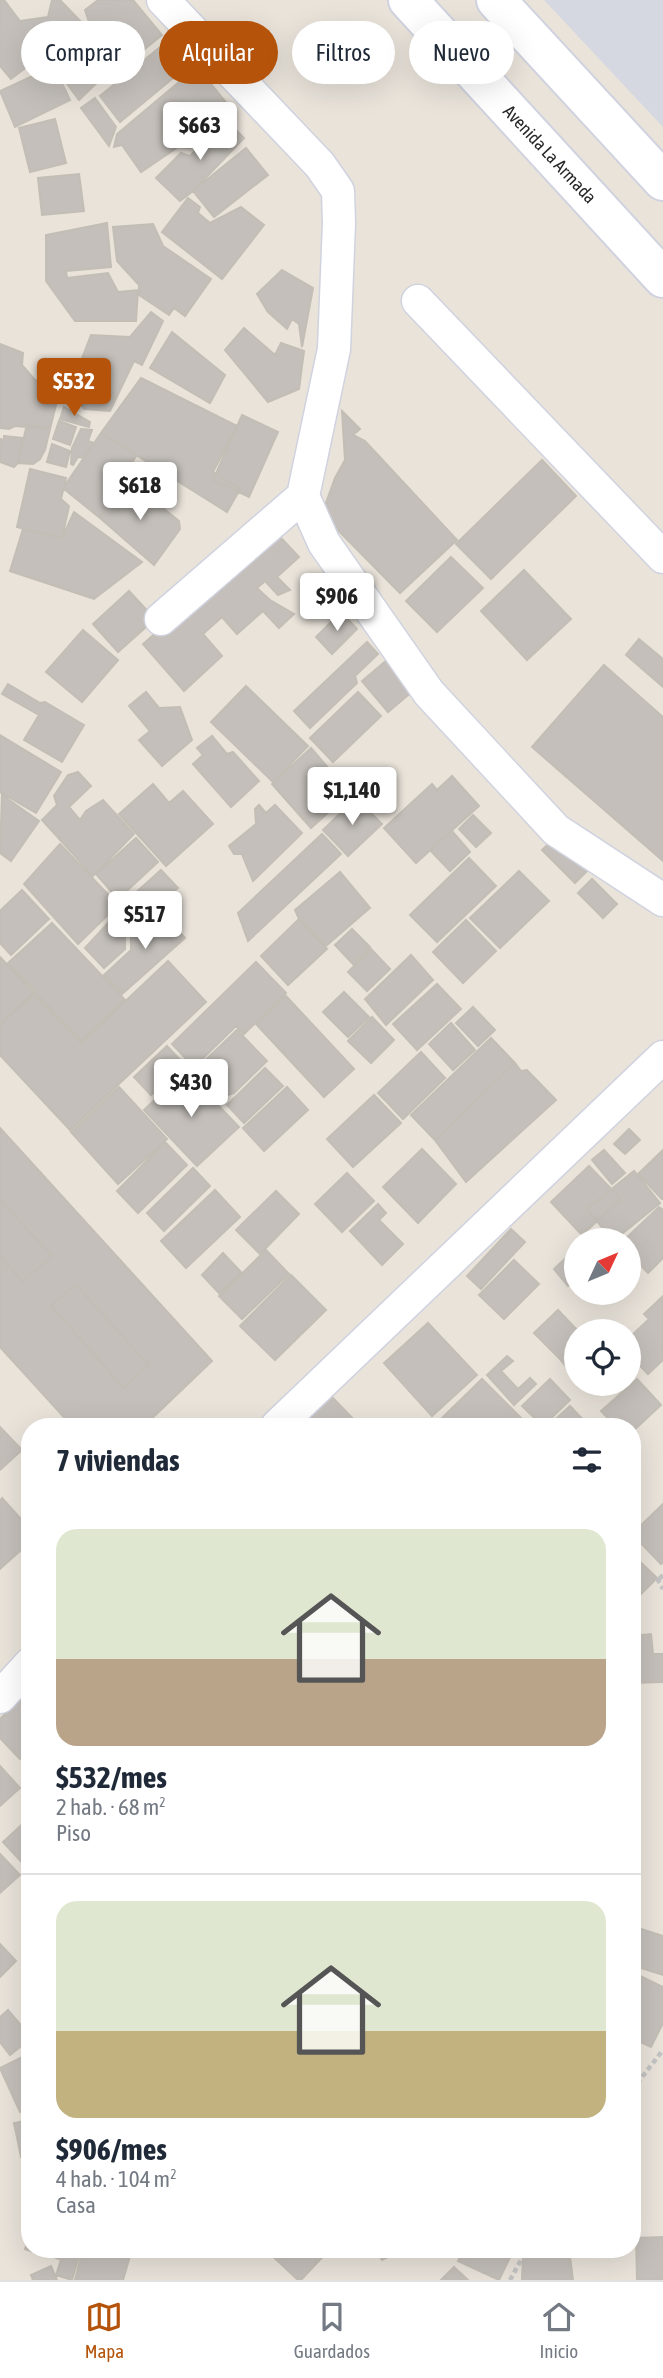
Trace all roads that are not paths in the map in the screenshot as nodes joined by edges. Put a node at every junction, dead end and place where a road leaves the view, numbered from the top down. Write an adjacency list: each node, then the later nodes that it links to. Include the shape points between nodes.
1 (163, 0): 7 (street, via 320,165 338,191 334,349)
2 (408, 0): 5 (main road, Avenida La Armada)
3 (496, 0): 4 (main road)
4 (663, 181)
5 (663, 278)
6 (418, 301): 8 (street)
7 (303, 496): 9 (street); 10 (street, via 324,543 429,693 556,830)
8 (663, 557)
9 (161, 620)
10 (663, 900)
11 (663, 1057): 12 (street)
12 (285, 1418)
13 (21, 1674): 14 (street)
14 (0, 1697)

